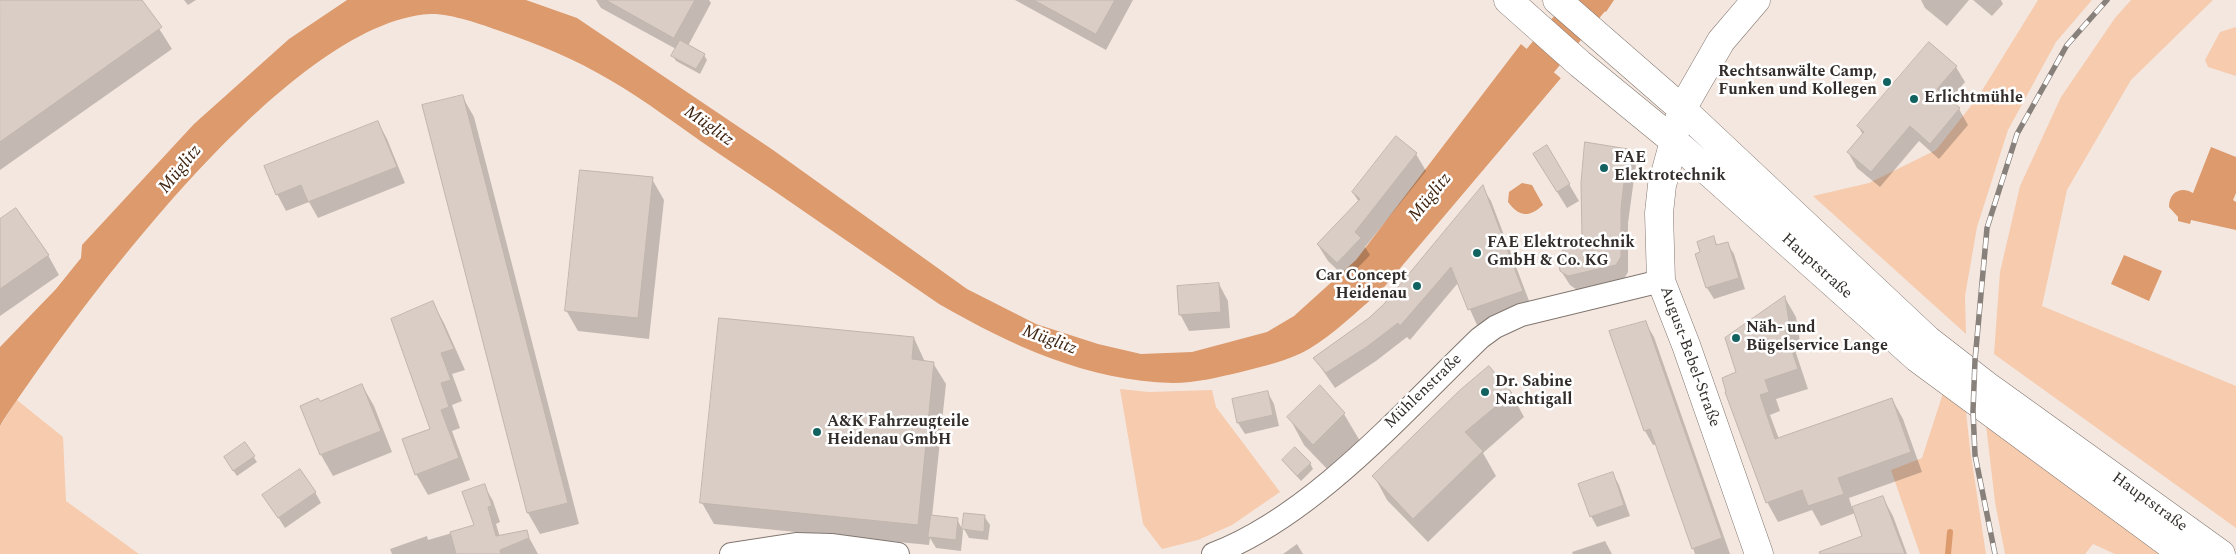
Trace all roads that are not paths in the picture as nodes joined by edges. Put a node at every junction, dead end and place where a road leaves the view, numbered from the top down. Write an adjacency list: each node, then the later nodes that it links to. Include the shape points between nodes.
1 (1508, 0): 5 (main road, Hauptstraße, via 1580,64)
2 (1557, 0): 4 (main road, Hauptstraße)
3 (1756, 0): 4 (main road, August-Bebel-Straße, via 1721,41)
4 (1682, 109): 5 (main road, August-Bebel-Straße); 12 (main road, Hauptstraße, via 1928,340)
5 (1674, 140): 6 (main road, August-Bebel-Straße, via 1662,185 1659,213); 11 (main road, Hauptstraße, via 1917,358)
6 (1661, 281): 9 (street, Mühlenstraße, via 1520,315 1495,328 1480,338 1350,463 1299,506 1240,544); 10 (main road, August-Bebel-Straße)
7 (731, 554): 8 (street, via 796,544)
8 (898, 554)
9 (1213, 554)
10 (1759, 554)
11 (2184, 554)
12 (2220, 554)

